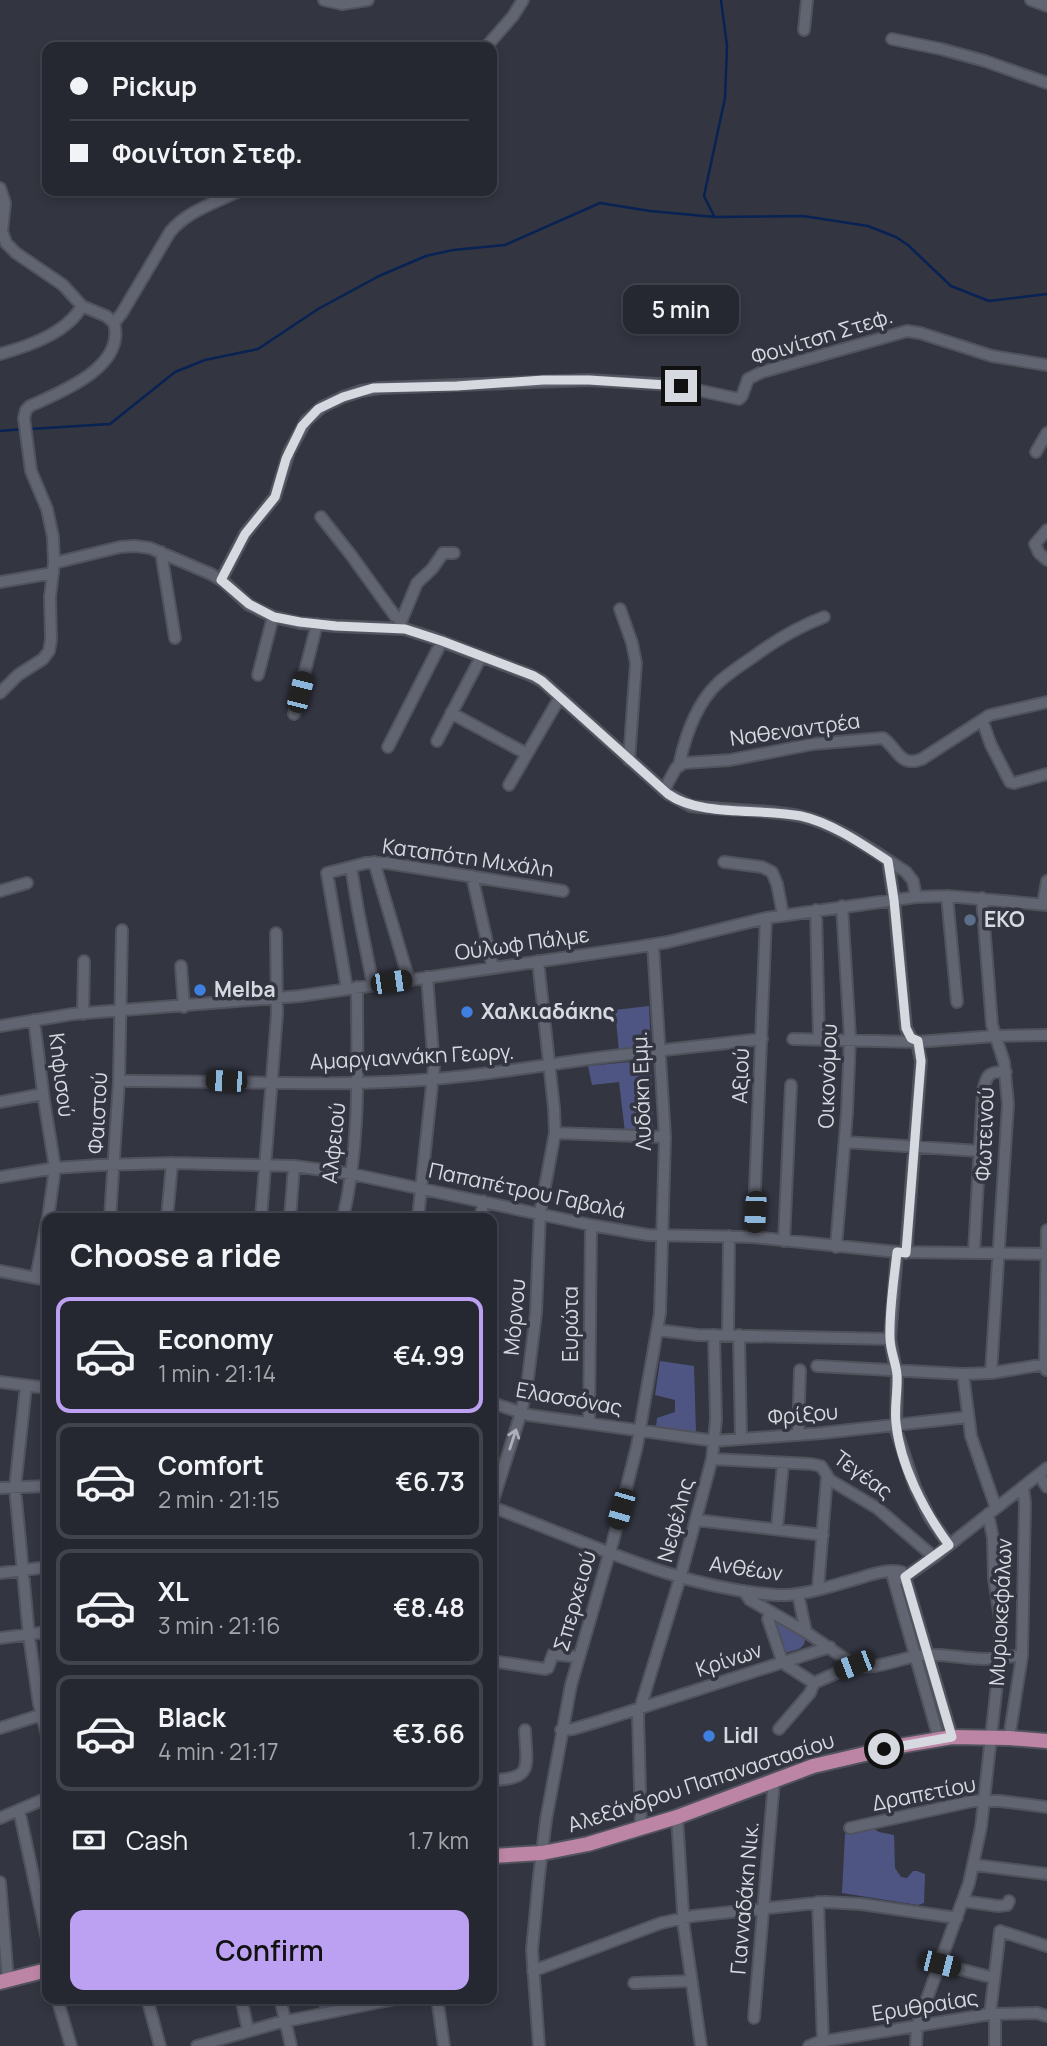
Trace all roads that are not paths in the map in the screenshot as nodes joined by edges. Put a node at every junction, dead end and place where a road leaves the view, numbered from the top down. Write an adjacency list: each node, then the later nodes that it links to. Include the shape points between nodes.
1 (324, 0): 2 (street, via 342,4)
2 (368, 0)
3 (521, 0): 9 (street)
4 (807, 0): 7 (street)
5 (1031, 0): 6 (street)
6 (1047, 6)
7 (804, 30)
8 (892, 39): 10 (street, via 985,61)
9 (490, 42)
10 (1047, 83)
11 (0, 188): 13 (street, via 6,243 60,283)
12 (228, 196): 14 (street, via 175,226)
13 (82, 306): 14 (street); 15 (street, via 57,331)
14 (114, 323): 24 (street, via 114,343 101,365 67,389 28,407 24,418 32,475 50,518)
15 (0, 354)
16 (1047, 365): 25 (street, Φοινίτση Στεφ., via 992,356 907,331 762,372 748,379 738,399 674,385 575,380 361,391 322,407 306,421 286,459 275,497 245,534)
17 (1047, 433): 18 (street)
18 (1036, 452)
19 (320, 517): 31 (street)
20 (1047, 530): 23 (street, via 1035,544)
21 (161, 552): 24 (street, via 126,546); 25 (street); 32 (street)
22 (454, 554): 31 (street, via 443,553 418,581)
23 (1047, 560)
24 (54, 568): 26 (street); 36 (street, via 49,651)
25 (221, 580): 28 (street)
26 (0, 582)
27 (620, 609): 45 (street, via 636,663)
28 (273, 617): 30 (street); 35 (street)
29 (824, 617): 46 (street, via 782,635 717,684 694,720)
30 (317, 624): 31 (street); 40 (street)
31 (400, 624): 33 (street)
32 (175, 638)
33 (442, 641): 34 (street); 43 (street)
34 (481, 657): 37 (street, via 537,677); 39 (street)
35 (258, 675)
36 (0, 693)
37 (560, 697): 44 (street); 45 (street)
38 (1047, 702): 41 (street, Ναθεναντρέα)
39 (451, 713): 42 (street); 44 (street)
40 (295, 714)
41 (982, 720): 46 (street, Ναθεναντρέα, via 915,762 901,758 885,740 875,738); 47 (street, via 1009,780 1014,783)
42 (437, 741)
43 (388, 747)
44 (527, 754): 48 (street)
45 (629, 760): 49 (street)
46 (679, 765): 49 (street)
47 (1047, 774)
48 (509, 785)
49 (664, 790): 50 (street, via 691,806 807,818)
50 (888, 861): 61 (street, via 909,875); 63 (street)
51 (724, 862): 67 (street, via 762,867 772,873)
52 (374, 863): 53 (street, Καταπότη Μιχάλη); 55 (street, Καταπότη Μιχάλη); 77 (street)
53 (351, 867): 54 (street, Καταπότη Μιχάλη); 78 (street)
54 (327, 873): 79 (street, Αλφειού)
55 (472, 876): 59 (street, Καταπότη Μιχάλη); 75 (street)
56 (1047, 881): 64 (street)
57 (27, 883): 58 (street)
58 (0, 891)
59 (563, 891)
60 (947, 896): 61 (street, Ούλωφ Πάλμε); 62 (street, Ούλωφ Πάλμε); 81 (street)
61 (916, 897): 63 (street, Ούλωφ Πάλμε)
62 (982, 898): 64 (street, Ούλωφ Πάλμε); 88 (street, Φωτεινού)
63 (894, 900): 65 (street, Ούλωφ Πάλμε); 93 (street, via 906,1028)
64 (1045, 905)
65 (842, 906): 66 (street, Ούλωφ Πάλμε); 92 (street, Οικονόμου)
66 (816, 910): 67 (street, Ούλωφ Πάλμε); 91 (street)
67 (783, 915): 68 (street, Ούλωφ Πάλμε)
68 (766, 918): 71 (street, Ούλωφ Πάλμε); 89 (street, Αξιού)
69 (122, 930): 83 (street, Φαιστού)
70 (275, 933): 80 (street)
71 (653, 945): 73 (street, Ούλωφ Πάλμε); 94 (street, Λυδάκη Εμμ.)
72 (84, 961): 84 (street)
73 (538, 961): 75 (street, Ούλωφ Πάλμε); 95 (street, Μόρνου)
74 (181, 966): 82 (street)
75 (493, 968): 76 (street, Ούλωφ Πάλμε)
76 (428, 977): 77 (street, Ούλωφ Πάλμε); 97 (street)
77 (409, 980): 78 (street, Ούλωφ Πάλμε)
78 (373, 985): 79 (street, Ούλωφ Πάλμε)
79 (352, 988): 80 (street, Ούλωφ Πάλμε); 100 (street, Αλφειού)
80 (278, 999): 82 (street, Ούλωφ Πάλμε); 99 (street)
81 (957, 1002)
82 (184, 1007): 83 (street, Ούλωφ Πάλμε)
83 (122, 1010): 84 (street, Ούλωφ Πάλμε); 98 (street, Φαιστού)
84 (83, 1014): 85 (street, Ούλωφ Πάλμε)
85 (34, 1020): 86 (street, Ούλωφ Πάλμε); 102 (street, Κηφισού)
86 (0, 1026)
87 (1047, 1035): 88 (street)
88 (995, 1036): 93 (street); 96 (street, Φωτεινού)
89 (762, 1039): 94 (street, Αμαργιαννάκη Γεωργ.); 133 (street, Αξιού)
90 (793, 1039): 91 (street)
91 (819, 1039): 92 (street)
92 (850, 1040): 93 (street); 106 (street, Οικονόμου)
93 (918, 1041): 107 (street, via 921,1061)
94 (660, 1051): 95 (street, Αμαργιαννάκη Γεωργ.); 105 (street, Λυδάκη Εμμ.)
95 (550, 1066): 97 (street, Αμαργιαννάκη Γεωργ.); 104 (street, Μόρνου)
96 (1006, 1072): 108 (street, via 989,1074 986,1080); 138 (street, Φωτεινού)
97 (433, 1079): 100 (street, Αμαργιαννάκη Γεωργ.); 117 (street)
98 (119, 1081): 99 (street, Αμαργιαννάκη Γεωργ.); 111 (street, Φαιστού)
99 (272, 1082): 100 (street, Αμαργιαννάκη Γεωργ.); 110 (street)
100 (358, 1082): 115 (street, Αλφειού)
101 (791, 1085): 134 (street)
102 (43, 1094): 103 (street); 113 (street, Κηφισού)
103 (0, 1102)
104 (555, 1133): 105 (street); 128 (street, Μόρνου)
105 (665, 1138): 131 (street, Λυδάκη Εμμ.)
106 (845, 1142): 107 (street); 135 (street, Οικονόμου)
107 (915, 1147): 108 (street); 136 (street)
108 (979, 1151): 137 (street)
109 (172, 1163): 110 (street, Παπαπέτρου Γαβαλά); 111 (street, Παπαπέτρου Γαβαλά); 122 (street)
110 (265, 1164): 112 (street, Παπαπέτρου Γαβαλά); 123 (street)
111 (114, 1165): 113 (street, Παπαπέτρου Γαβαλά); 121 (street, Φαιστού)
112 (294, 1166): 115 (street, Παπαπέτρου Γαβαλά); 124 (street)
113 (55, 1168): 116 (street, Παπαπέτρου Γαβαλά); 120 (street, Κηφισού)
114 (0, 1171): 116 (street)
115 (352, 1174): 117 (street, Παπαπέτρου Γαβαλά); 125 (street, Αλφειού)
116 (0, 1177): 118 (street)
117 (422, 1188): 119 (street, Παπαπέτρου Γαβαλά); 126 (street)
118 (0, 1191)
119 (483, 1201): 127 (street); 128 (street, Παπαπέτρου Γαβαλά)
120 (49, 1213)
121 (110, 1213)
122 (167, 1213)
123 (261, 1213)
124 (290, 1213)
125 (344, 1213)
126 (419, 1213)
127 (482, 1213)
128 (540, 1213): 129 (street, Παπαπέτρου Γαβαλά); 156 (street, Μόρνου, via 536,1313)
129 (591, 1224): 131 (street, Παπαπέτρου Γαβαλά); 158 (street, Ευρώτα)
130 (1047, 1230): 139 (street)
131 (661, 1236): 132 (street, Παπαπέτρου Γαβαλά); 142 (street, Σπερχειού)
132 (729, 1236): 133 (street, Παπαπέτρου Γαβαλά); 144 (street)
133 (753, 1237): 134 (street, Παπαπέτρου Γαβαλά)
134 (784, 1241): 135 (street, Παπαπέτρου Γαβαλά)
135 (836, 1247): 136 (street, Παπαπέτρου Γαβαλά)
136 (902, 1252): 137 (street, Παπαπέτρου Γαβαλά); 145 (street)
137 (974, 1252): 138 (street, Παπαπέτρου Γαβαλά)
138 (1000, 1252): 139 (street, Παπαπέτρου Γαβαλά); 150 (street, Φωτεινού)
139 (1046, 1254): 147 (street)
140 (0, 1271): 141 (street)
141 (42, 1279)
142 (657, 1330): 143 (street); 160 (street, Σπερχειού)
143 (714, 1335): 144 (street); 163 (street, Νεφέλης)
144 (734, 1335): 145 (street); 162 (street)
145 (890, 1339): 149 (street)
146 (817, 1366): 149 (street)
147 (1046, 1367): 150 (street)
148 (800, 1370): 161 (street)
149 (897, 1370): 151 (street); 159 (street)
150 (991, 1373): 151 (street)
151 (963, 1374): 157 (street)
152 (0, 1381): 153 (street)
153 (26, 1386): 154 (street); 172 (street)
154 (42, 1388)
155 (497, 1405): 156 (street, Ελασσόνας)
156 (522, 1413): 158 (street, Ελασσόνας); 173 (street, Μόρνου, one-way to 156)
157 (968, 1417): 159 (street, Φρίξου); 175 (street)
158 (589, 1423): 160 (street, Ελασσόνας)
159 (896, 1425): 161 (street, Φρίξου); 179 (street, via 915,1488)
160 (640, 1431): 163 (street, Φρίξου); 180 (street, Σπερχειού)
161 (798, 1435): 162 (street, Φρίξου)
162 (741, 1439): 163 (street, Φρίξου)
163 (715, 1441): 164 (street, Νεφέλης)
164 (712, 1459): 165 (street, Τεγέας); 176 (street, Νεφέλης)
165 (783, 1463): 167 (street, Τεγέας, via 818,1466); 177 (street)
166 (1043, 1471): 169 (street, Ανθέων); 170 (street)
167 (827, 1476): 178 (street); 181 (street, Τεγέας, via 877,1508)
168 (42, 1486): 172 (street)
169 (1023, 1487): 175 (street, Ανθέων); 199 (street, Μυριοκεφάλων)
170 (1047, 1487)
171 (0, 1488): 172 (street)
172 (15, 1488): 183 (street)
173 (497, 1490)
174 (497, 1508): 180 (street, Ανθέων)
175 (992, 1511): 179 (street, Ανθέων); 201 (street)
176 (696, 1520): 177 (street); 187 (street, Νεφέλης)
177 (777, 1528): 178 (street)
178 (822, 1535): 188 (street)
179 (949, 1545): 181 (street, Ανθέων)
180 (609, 1553): 187 (street, Ανθέων); 200 (street, Σπερχειού)
181 (934, 1557): 185 (street, Ανθέων)
182 (42, 1568): 183 (street)
183 (23, 1570): 184 (street); 194 (street)
184 (0, 1573)
185 (905, 1575): 186 (street, Ανθέων); 197 (street)
186 (892, 1576): 188 (street, Ανθέων); 198 (street)
187 (680, 1578): 189 (street, Ανθέων); 207 (street, Νεφέλης)
188 (818, 1589): 190 (street, Ανθέων)
189 (744, 1591): 190 (street, Ανθέων); 191 (street)
190 (798, 1594): 192 (street, Ανθέων)
191 (770, 1612): 192 (street); 203 (street, via 768,1619)
192 (806, 1632): 196 (street)
193 (42, 1633): 194 (street)
194 (29, 1636): 195 (street); 206 (street)
195 (0, 1638)
196 (830, 1647): 203 (street, Κρίνων); 204 (street)
197 (929, 1655): 198 (street); 201 (street); 213 (street)
198 (916, 1656): 204 (street, via 887,1664); 213 (street)
199 (1022, 1656): 201 (street); 215 (street, Μυριοκεφάλων)
200 (578, 1657): 202 (street, via 553,1654 545,1669); 212 (street, Σπερχειού)
201 (1000, 1657): 214 (street)
202 (497, 1662)
203 (783, 1663): 205 (street); 207 (street, Κρίνων)
204 (854, 1665): 205 (street)
205 (814, 1683): 210 (street)
206 (42, 1704)
207 (639, 1709): 212 (street); 225 (street, Νεφέλης)
208 (42, 1715): 209 (street)
209 (0, 1728)
210 (779, 1729)
211 (525, 1730): 217 (street, via 524,1771 512,1779)
212 (561, 1730): 227 (street, Σπερχειού)
213 (945, 1738): 214 (main road, Αλεξάνδρου Παπαναστασίου); 218 (main road, Αλεξάνδρου Παπαναστασίου, via 834,1760)
214 (992, 1738): 215 (main road, Αλεξάνδρου Παπαναστασίου); 220 (street)
215 (1009, 1738): 216 (main road, Αλεξάνδρου Παπαναστασίου)
216 (1047, 1741)
217 (497, 1780)
218 (774, 1781): 223 (main road, Αλεξάνδρου Παπαναστασίου); 235 (street, Γιανναδάκη Νικ.)
219 (42, 1800): 222 (street)
220 (985, 1800): 221 (street, Δραπετίου); 226 (street, Δραπετίου); 229 (street)
221 (1047, 1807)
222 (19, 1810): 224 (street); 236 (street)
223 (677, 1817): 225 (main road, Αλεξάνδρου Παπαναστασίου); 237 (street)
224 (0, 1818)
225 (641, 1827): 227 (main road, Αλεξάνδρου Παπαναστασίου)
226 (850, 1828)
227 (541, 1853): 228 (main road, Αλεξάνδρου Παπαναστασίου); 242 (street, Σπερχειού)
228 (497, 1856)
229 (975, 1865): 230 (street); 232 (street)
230 (1047, 1874)
231 (0, 1882): 245 (street)
232 (963, 1901): 233 (street, via 998,1906); 238 (street)
233 (1009, 1901)
234 (818, 1902): 235 (street); 238 (street); 259 (street)
235 (764, 1908): 237 (street); 255 (street, Γιανναδάκη Νικ.)
236 (42, 1916)
237 (683, 1917): 242 (street); 244 (street)
238 (957, 1917): 240 (street)
239 (1047, 1946): 243 (street, via 1000,1931)
240 (940, 1964): 243 (street); 257 (street)
241 (42, 1971): 245 (main road)
242 (533, 1971): 265 (street, Σπερχειού)
243 (995, 1978): 253 (street)
244 (690, 1980): 246 (street); 266 (street)
245 (4, 1981)
246 (634, 1983)
247 (59, 2004): 260 (street)
248 (149, 2004): 261 (street)
249 (242, 2004): 258 (street)
250 (281, 2004): 256 (street)
251 (370, 2004): 256 (street)
252 (439, 2004): 264 (street)
253 (992, 2014): 254 (street, Ερυθραίας); 257 (street, Ερυθραίας); 269 (street)
254 (1047, 2016)
255 (754, 2018)
256 (285, 2021): 258 (street); 263 (street)
257 (917, 2026): 259 (street, Ερυθραίας); 268 (street)
258 (248, 2031): 262 (street)
259 (824, 2042): 267 (street, Ερυθραίας)
260 (71, 2046)
261 (160, 2046)
262 (197, 2046)
263 (291, 2046)
264 (444, 2046)
265 (539, 2046)
266 (701, 2046)
267 (809, 2046)
268 (916, 2046)
269 (995, 2046)

